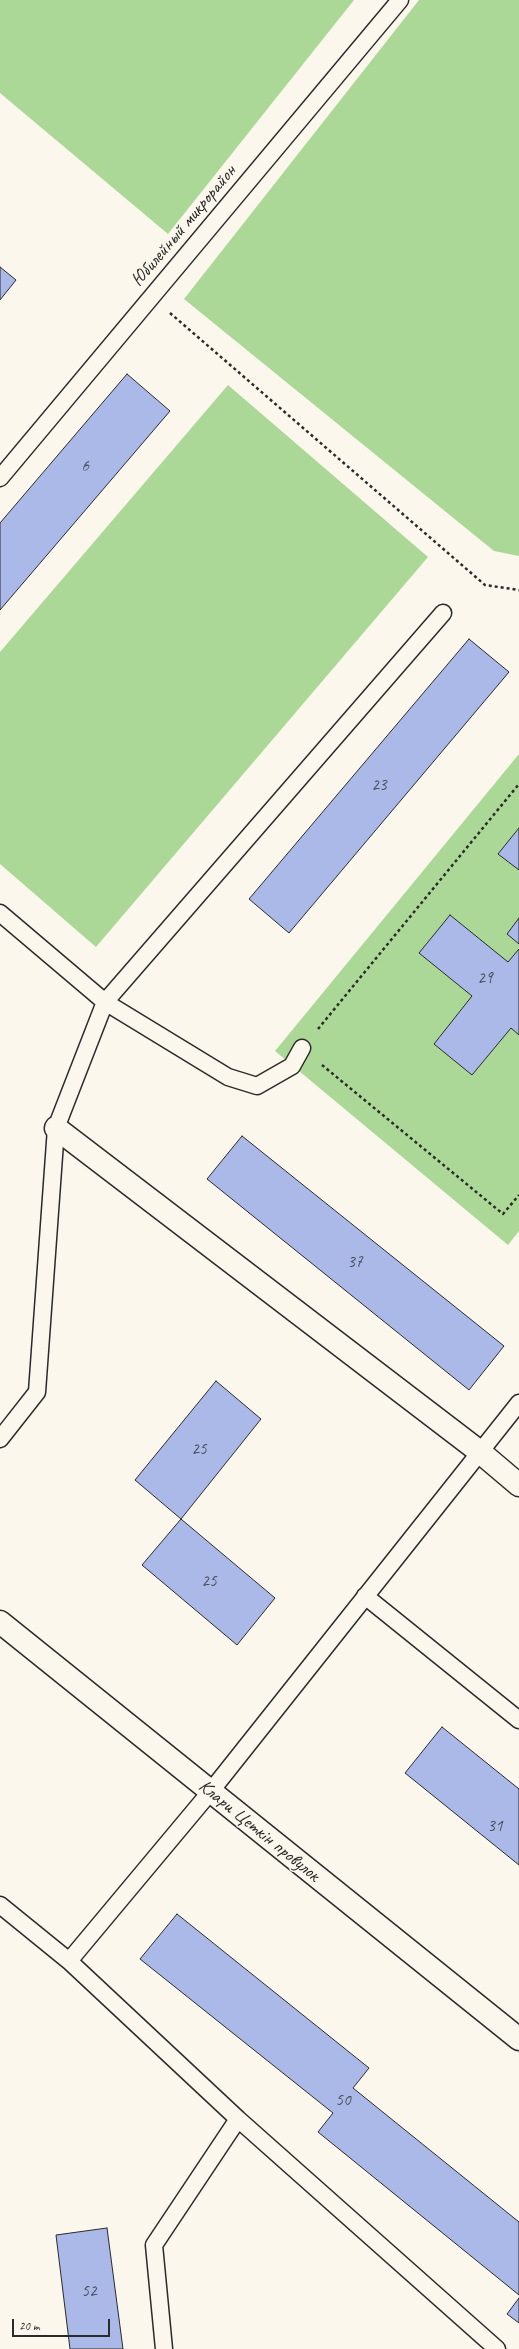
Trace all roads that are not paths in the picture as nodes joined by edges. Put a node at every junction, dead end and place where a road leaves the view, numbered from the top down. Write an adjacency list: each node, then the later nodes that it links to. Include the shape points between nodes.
1 (400, 0): 2 (lane, Юбилейный микрорайон)
2 (0, 478)
3 (442, 613): 5 (lane)
4 (0, 913): 5 (lane)
5 (105, 1002): 6 (lane, via 228,1077 258,1086 292,1066); 7 (lane)
6 (302, 1048)
7 (56, 1128): 9 (lane, via 37,1392); 10 (street)
8 (519, 1403): 10 (lane)
9 (0, 1439)
10 (480, 1452): 11 (street); 12 (lane)
11 (519, 1485)
12 (365, 1596): 14 (lane); 15 (lane)
13 (0, 1622): 15 (street, Клари Цеткін провулок)
14 (519, 1720)
15 (210, 1791): 17 (lane); 18 (street, Клари Цеткін провулок)
16 (0, 1905): 17 (lane)
17 (69, 1961): 19 (lane)
18 (519, 2039)
19 (238, 2119): 20 (lane, via 154,2245); 21 (lane)
20 (164, 2349)
21 (497, 2349)

